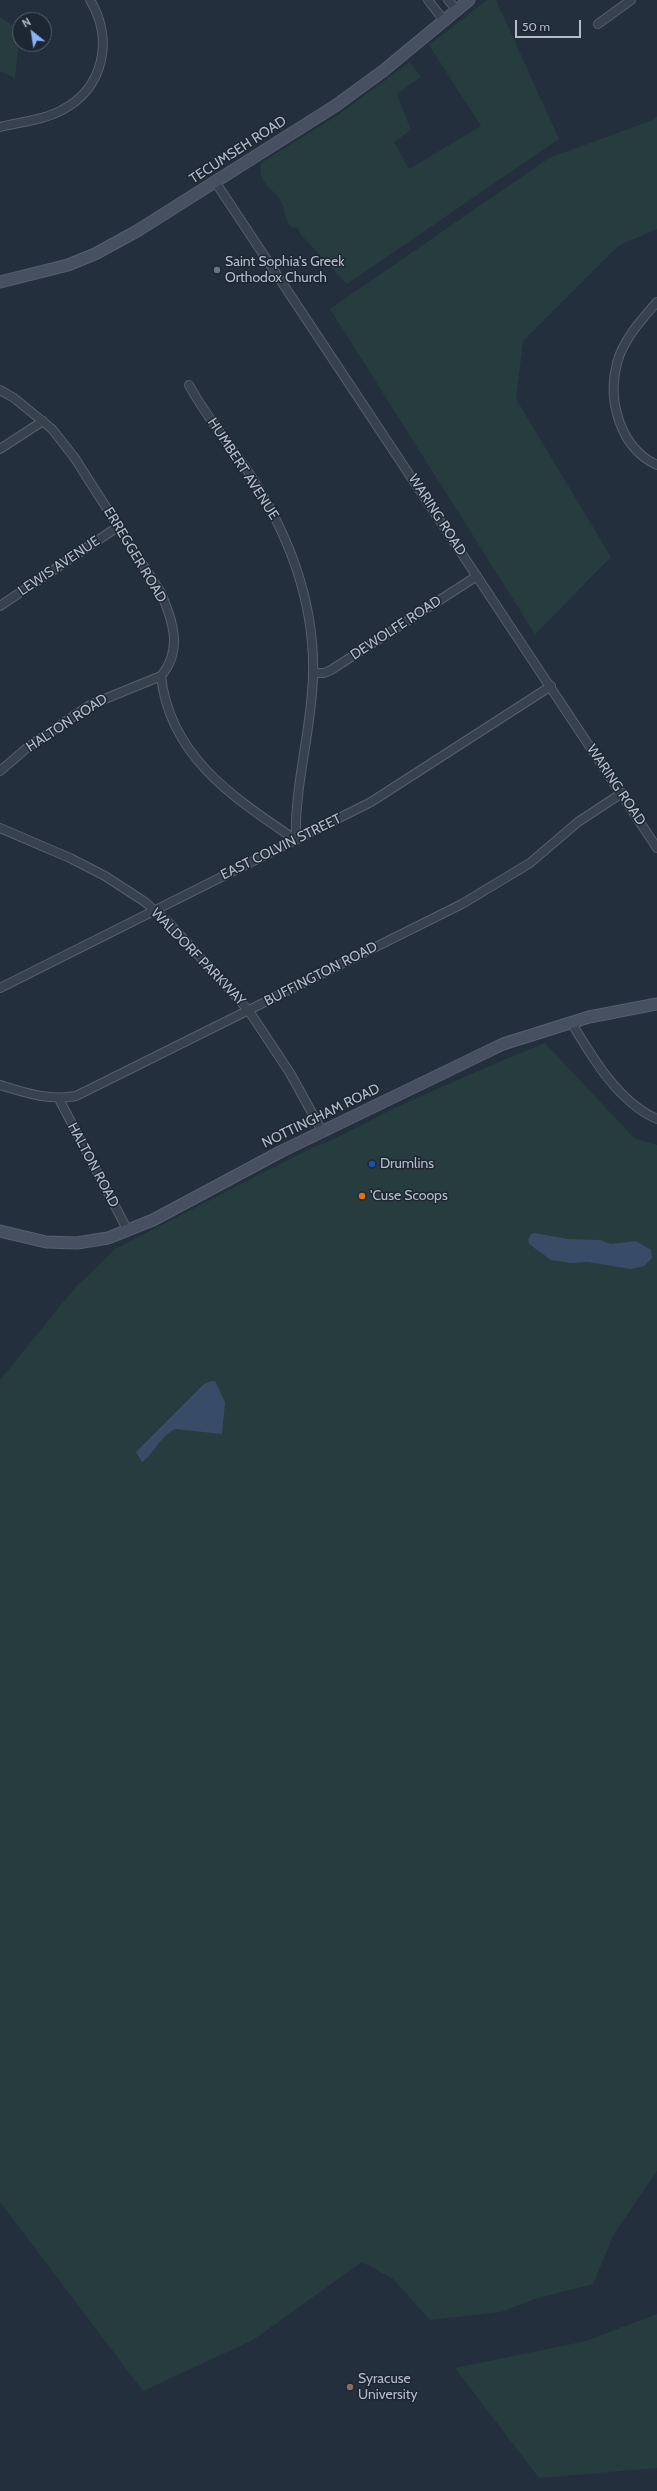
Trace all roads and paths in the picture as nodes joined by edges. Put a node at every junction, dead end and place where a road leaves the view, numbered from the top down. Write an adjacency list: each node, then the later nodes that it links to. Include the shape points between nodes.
1 (91, 0): 9 (street, via 103,29 104,46 101,62 90,84 74,102 61,110)
2 (428, 0): 7 (street)
3 (448, 0): 6 (street)
4 (470, 0): 6 (street, TECUMSEH ROAD)
5 (631, 0): 8 (street)
6 (458, 11): 7 (street, TECUMSEH ROAD)
7 (445, 22): 10 (street, TECUMSEH ROAD, via 335,106)
8 (598, 24)
9 (0, 127)
10 (216, 183): 11 (street, TECUMSEH ROAD, via 95,254 31,276); 19 (street, WARING ROAD)
11 (0, 282)
12 (657, 302): 17 (street, via 641,320 623,349 617,363 614,389 620,424 630,443 639,453)
13 (189, 385): 21 (street, HUMBERT AVENUE, via 251,477 291,551 307,602)
14 (0, 390): 15 (street, ERREGGER ROAD)
15 (43, 421): 16 (street); 18 (street, ERREGGER ROAD, via 74,457)
16 (0, 449)
17 (657, 465)
18 (119, 526): 20 (street, LEWIS AVENUE); 22 (street, ERREGGER ROAD, via 161,593 171,618 175,638 172,660)
19 (477, 576): 21 (street, DEWOLFE ROAD, via 331,670 324,674); 23 (street, WARING ROAD)
20 (0, 606)
21 (313, 673): 27 (street, HUMBERT AVENUE, via 308,734 296,805)
22 (161, 676): 24 (street, HALTON ROAD, via 90,705 28,747); 27 (street, via 167,708 203,768 234,798)
23 (550, 686): 25 (street, WARING ROAD); 27 (street, EAST COLVIN STREET, via 371,802)
24 (0, 770)
25 (622, 793): 28 (street, WARING ROAD); 32 (street, BUFFINGTON ROAD, via 578,822 530,863 500,883)
26 (0, 828): 29 (street, WALDORF PARKWAY, via 105,876)
27 (296, 840): 29 (street, EAST COLVIN STREET)
28 (657, 848)
29 (154, 910): 30 (street, EAST COLVIN STREET); 32 (street, WALDORF PARKWAY, via 171,925)
30 (0, 988)
31 (657, 1004): 33 (street, NOTTINGHAM ROAD)
32 (249, 1011): 35 (street, BUFFINGTON ROAD, via 76,1096); 37 (street, WALDORF PARKWAY, via 290,1073)
33 (571, 1022): 36 (street, via 588,1050 624,1096); 37 (street, NOTTINGHAM ROAD, via 504,1044)
34 (0, 1085): 35 (street, BUFFINGTON ROAD, via 37,1096)
35 (59, 1099): 39 (street, HALTON ROAD)
36 (657, 1119)
37 (322, 1131): 39 (street, NOTTINGHAM ROAD)
38 (0, 1231): 39 (street, NOTTINGHAM ROAD, via 46,1242 78,1243 108,1238)
39 (128, 1231)

